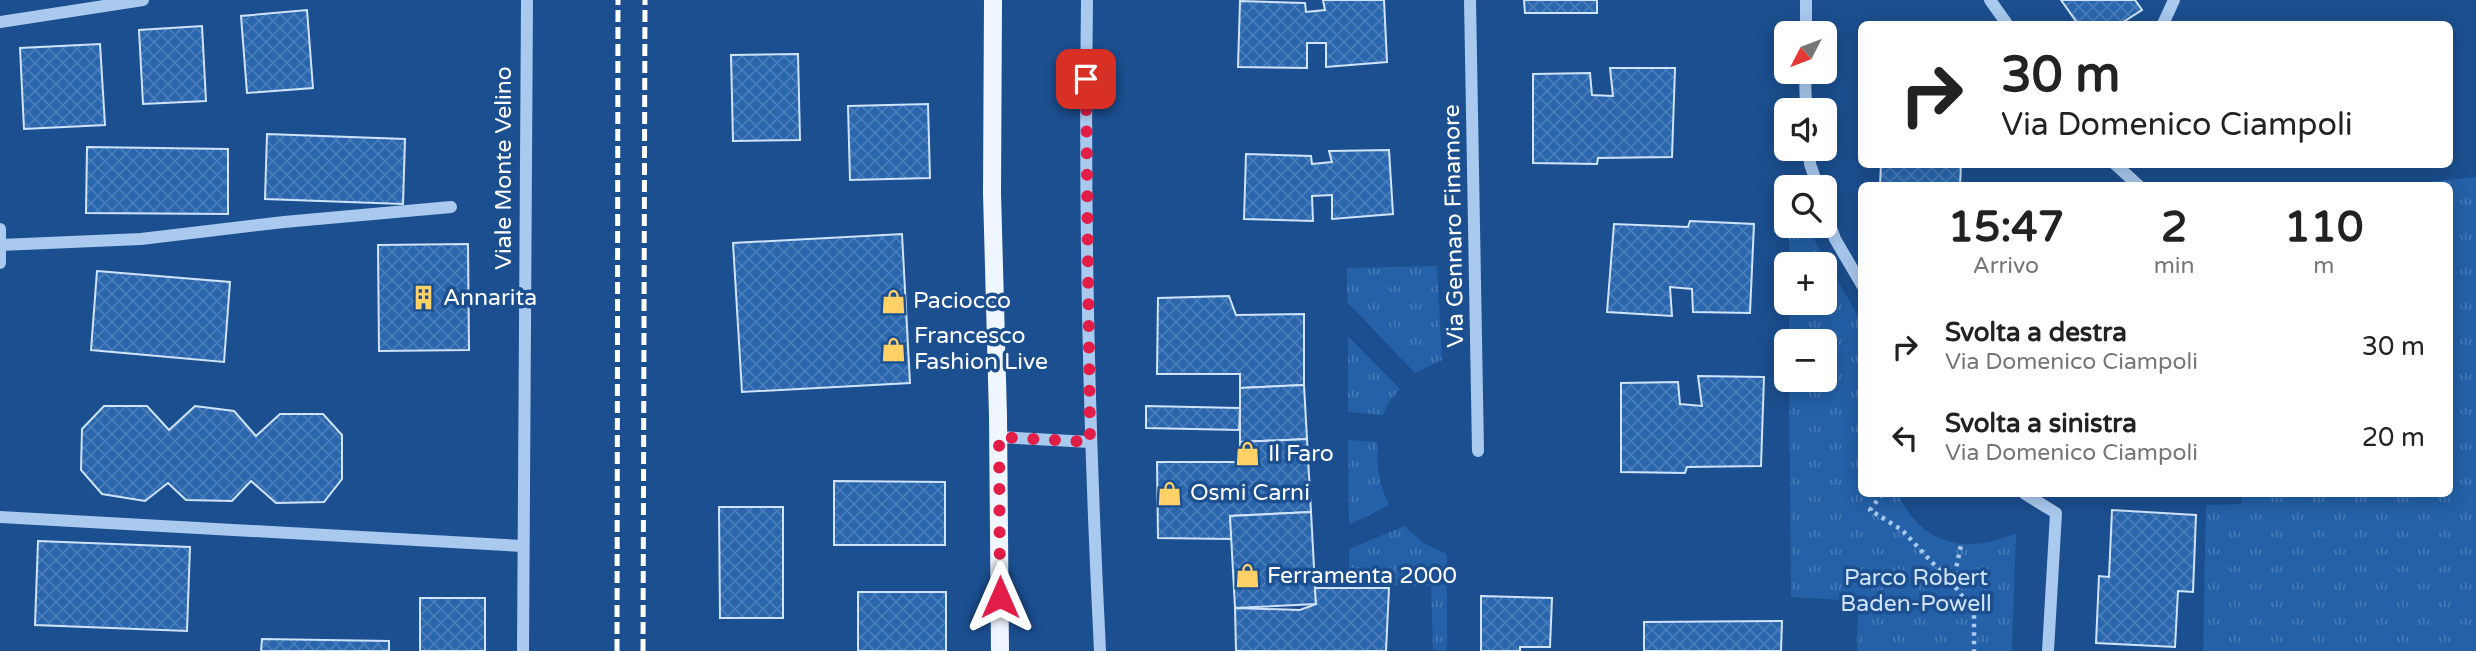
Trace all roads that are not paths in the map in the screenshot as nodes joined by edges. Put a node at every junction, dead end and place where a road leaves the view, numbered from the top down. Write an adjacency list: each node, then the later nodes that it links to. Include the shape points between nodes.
1 (144, 0): 12 (street)
2 (527, 0): 26 (street, Viale Monte Velino)
3 (993, 0): 21 (main road, via 992,193)
4 (1087, 0): 22 (street)
5 (1470, 0): 23 (street, Via Gennaro Finamore)
6 (1806, 0): 9 (street)
7 (1990, 0): 10 (street)
8 (2174, 0): 11 (street)
9 (1806, 21)
10 (2005, 21)
11 (2164, 21)
12 (0, 22)
13 (2119, 168): 14 (street)
14 (2135, 182)
15 (452, 207): 18 (street, via 141,239)
16 (0, 229): 18 (street)
17 (1835, 238): 20 (street)
18 (1, 245): 19 (street)
19 (0, 263)
20 (1858, 278)
21 (999, 437): 22 (street); 28 (main road)
22 (1090, 442): 29 (street)
23 (1478, 452)
24 (2030, 497): 30 (street, via 2056,513)
25 (0, 517): 26 (street)
26 (523, 546): 27 (street, Viale Monte Velino)
27 (523, 651)
28 (1000, 651)
29 (1100, 651)
30 (2048, 651)

